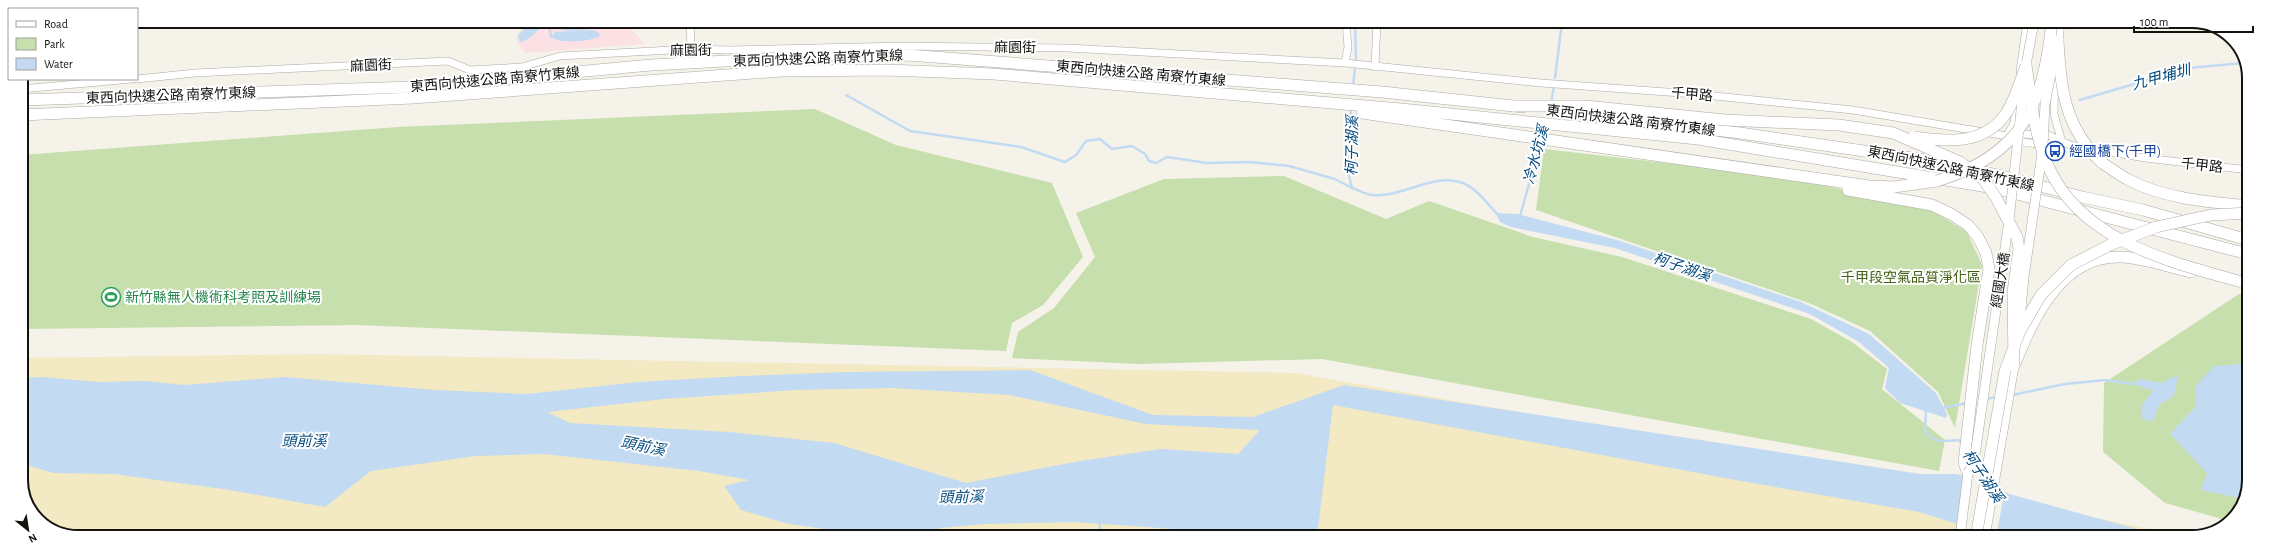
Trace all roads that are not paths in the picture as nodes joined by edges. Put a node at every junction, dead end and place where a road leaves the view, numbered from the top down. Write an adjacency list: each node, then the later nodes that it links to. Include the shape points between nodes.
1 (690, 28): 10 (street)
2 (1346, 28): 11 (street, via 1348,47)
3 (1377, 28): 13 (street)
4 (2027, 28): 18 (street)
5 (2033, 28): 12 (main road, 經國大橋, bridge)
6 (2051, 28): 30 (highway, bridge, via 2046,68 2030,115 2014,138 1977,166 1938,181 1894,187)
7 (2056, 28): 19 (street)
8 (2059, 28): 9 (main road, 經國大橋)
9 (2058, 41): 28 (main road, 經國大橋, bridge, via 2045,104); 31 (highway, bridge, via 2062,92 2069,115 2089,150 2100,162 2128,180 2157,192 2189,200)
10 (691, 49): 11 (street, 麻園街, via 901,46 1068,48); 14 (street, 麻園街, via 560,56 522,67 470,70 448,61)
11 (1345, 63): 13 (street, 麻園街)
12 (2026, 65): 25 (highway, bridge, via 2006,114 1992,127 1976,136 1959,141 1939,141); 28 (highway, bridge, via 2034,119); 33 (main road, 經國大橋, bridge)
13 (1375, 67): 26 (street, 千甲路, via 1853,110)
14 (138, 78)
15 (121, 80): 16 (street)
16 (28, 88)
17 (413, 92): 20 (highway, 東西向快速公路 南寮竹東線, via 782,71 886,70 994,74); 21 (highway, 東西向快速公路 南寮竹東線); 22 (highway, 東西向快速公路 南寮竹東線, via 650,65 819,56 908,55 1382,92); 23 (highway, 東西向快速公路 南寮竹東線)
18 (2018, 95): 19 (street, via 2026,102 2044,102); 19 (street, via 2027,88 2046,90); 26 (street, via 2014,123)
19 (2054, 96): 27 (street, via 2054,114)
20 (1280, 98): 24 (highway, 東西向快速公路 南寮竹東線); 30 (highway, via 1344,110)
21 (28, 100)
22 (1515, 106): 24 (highway, 東西向快速公路 南寮竹東線, bridge); 25 (highway, bridge, via 1585,106 1725,120 1839,126)
23 (28, 115)
24 (1698, 133): 34 (highway, 東西向快速公路 南寮竹東線, via 1873,151 1927,160 2143,210); 35 (highway, 東西向快速公路 南寮竹東線, via 1994,188)
25 (1893, 133): 33 (highway, bridge, via 1960,162 1972,170 1987,185)
26 (2007, 136): 27 (street, 千甲路, via 2020,142)
27 (2062, 142): 29 (street, 千甲路, via 2070,146 2145,158)
28 (2042, 147): 36 (highway, bridge, via 2048,166 2068,196 2085,215 2109,233 2146,252 2179,264); 38 (main road, 經國大橋, bridge)
29 (2242, 169)
30 (1781, 174): 39 (highway, via 1818,184 1932,206 1968,225 1978,237 1986,253 1989,269 1977,345 1964,463)
31 (2242, 205)
32 (2242, 213): 41 (highway, bridge, via 2211,215 2156,227 2112,244 2071,265 2041,295 2020,331 2005,371)
33 (2009, 220): 38 (highway, bridge, via 2019,249 2014,292); 39 (main road, 經國大橋, bridge, via 1974,462)
34 (2242, 238)
35 (2242, 252)
36 (2242, 281)
37 (2242, 281): 38 (highway, bridge, via 2123,256 2089,262 2073,271 2057,286 2029,328)
38 (2014, 366): 42 (main road, 經國大橋)
39 (1968, 473): 40 (main road, 經國大橋)
40 (1961, 530)
41 (1977, 530)
42 (1986, 530)

